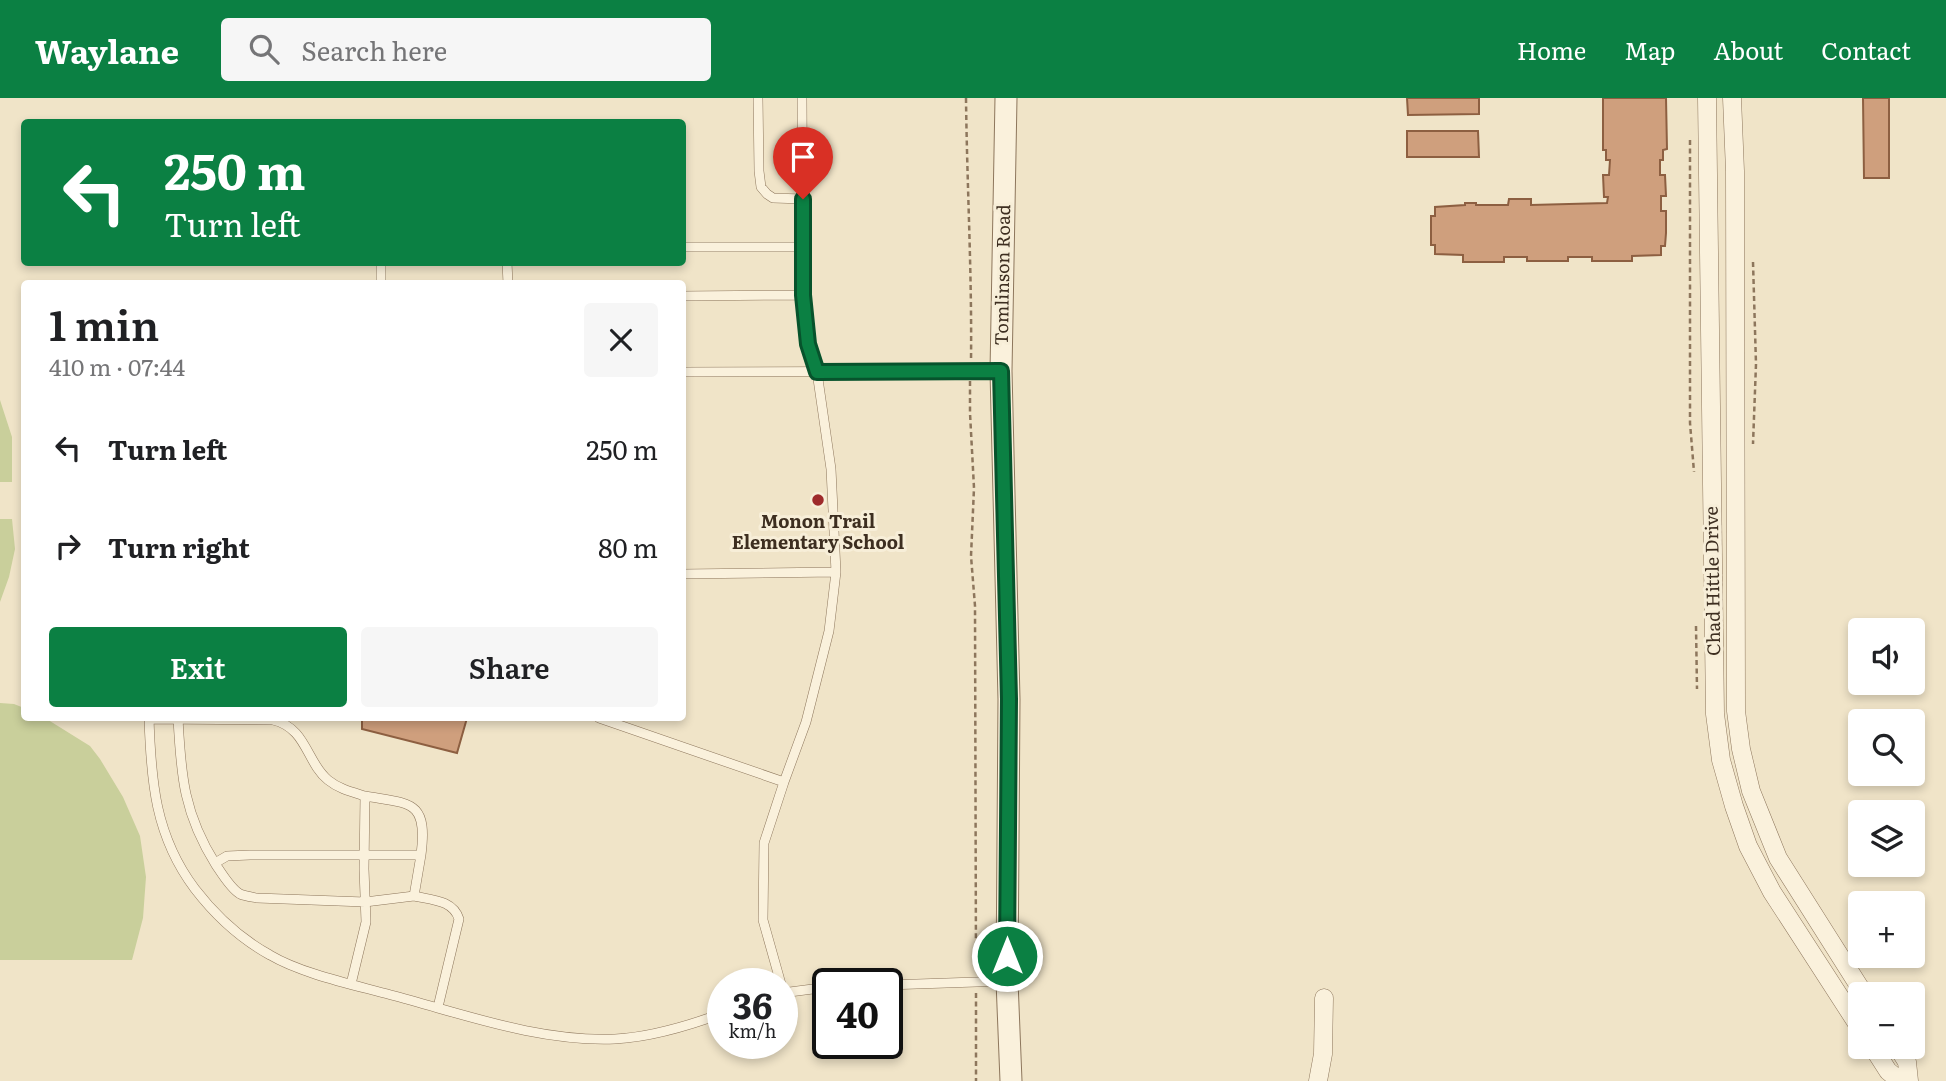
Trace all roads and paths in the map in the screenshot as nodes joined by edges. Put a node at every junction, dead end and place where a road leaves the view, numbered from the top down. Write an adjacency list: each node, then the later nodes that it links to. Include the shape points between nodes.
1 (758, 98): 8 (lane, via 761,187 773,198)
2 (803, 98): 8 (lane)
3 (966, 98): 15 (path)
4 (1006, 98): 16 (street, Tomlinson Road)
5 (1707, 98): 41 (street, Chad Hittle Drive, via 1715,714 1721,760 1748,846 1772,892)
6 (1732, 98): 36 (street, Chad Hittle Drive, via 1736,711 1741,749 1751,791 1778,858)
7 (1690, 139): 11 (path)
8 (803, 199): 10 (lane)
9 (686, 247): 10 (lane)
10 (804, 247): 13 (lane)
11 (1690, 289)
12 (1754, 289): 19 (path)
13 (803, 295): 14 (lane); 18 (lane, via 808,344)
14 (686, 296)
15 (970, 370): 16 (lane); 18 (lane); 35 (path)
16 (1001, 371): 34 (street, Tomlinson Road, via 1009,699)
17 (686, 372): 18 (lane)
18 (817, 372): 20 (lane, via 831,469)
19 (1753, 449)
20 (836, 572): 21 (lane); 26 (lane, via 828,631 806,723)
21 (686, 574)
22 (149, 721): 37 (lane, via 151,779 159,813 170,847 194,888 226,923 272,957)
23 (178, 721): 30 (lane, via 190,812)
24 (277, 721): 27 (lane, via 298,735 326,779)
25 (608, 721): 26 (lane)
26 (783, 782): 33 (lane, via 764,843 763,920)
27 (365, 796): 28 (lane); 29 (lane, via 408,803 417,812 423,835)
28 (363, 855): 29 (lane); 30 (lane, via 227,856); 32 (lane)
29 (421, 855): 31 (lane)
30 (215, 863): 32 (lane, via 240,894)
31 (414, 896): 32 (lane); 40 (lane, via 453,907 459,919)
32 (365, 902): 37 (lane, via 366,922)
33 (776, 968)
34 (1007, 981): 35 (lane); 46 (street, Tomlinson Road)
35 (976, 982): 38 (lane); 45 (path)
36 (1856, 982)
37 (351, 984): 40 (lane)
38 (903, 984)
39 (1324, 998): 47 (street)
40 (438, 1007): 42 (lane, via 520,1030 599,1039 653,1035)
41 (1848, 1009)
42 (707, 1019)
43 (1880, 1059): 48 (street)
44 (1905, 1059): 49 (street)
45 (976, 1081)
46 (1011, 1081)
47 (1318, 1081)
48 (1900, 1081)
49 (1909, 1081)

